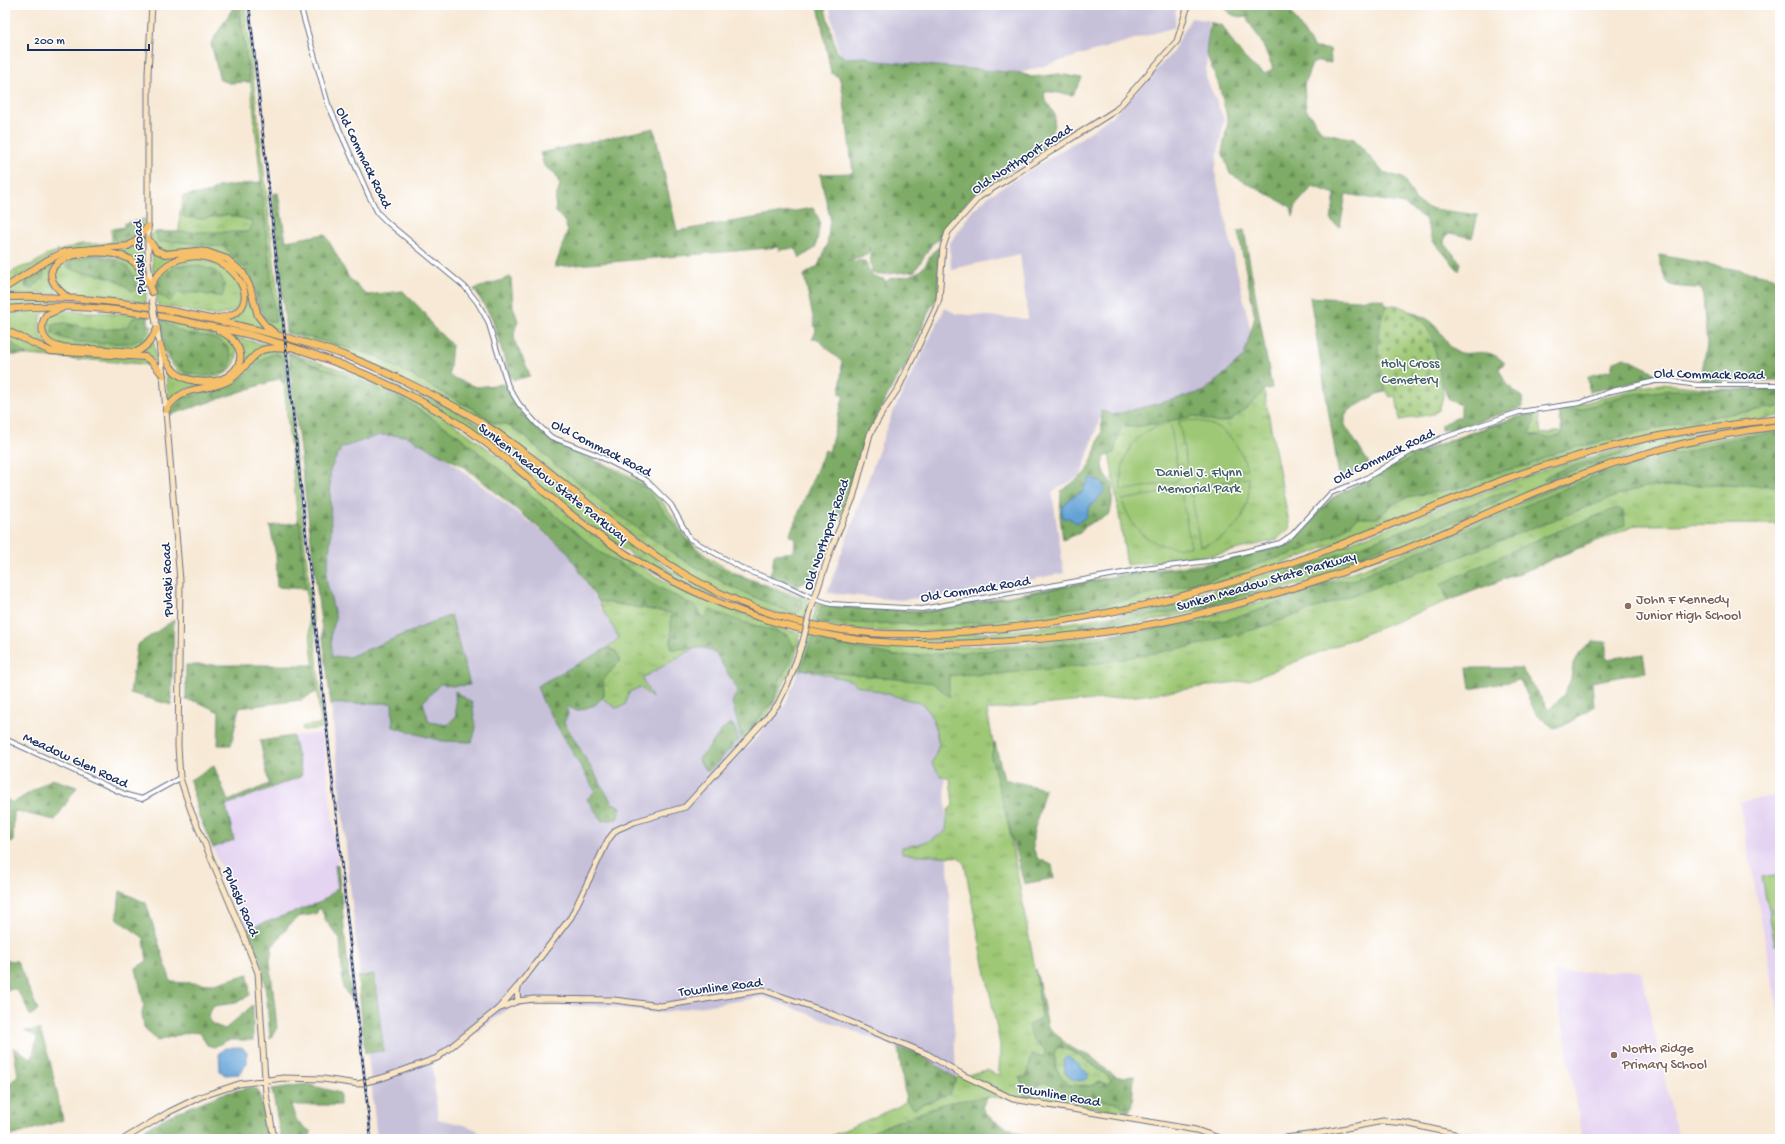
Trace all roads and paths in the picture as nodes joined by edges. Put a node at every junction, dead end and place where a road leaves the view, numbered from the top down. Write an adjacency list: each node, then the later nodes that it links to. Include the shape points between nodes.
1 (152, 5): 4 (main road, Pulaski Road, via 148,86)
2 (300, 5): 25 (street, Old Commack Road, via 328,104 371,201 388,223 465,287 477,302 488,321 508,386 519,404 551,436 595,454 646,480 671,505 690,539 746,570)
3 (1188, 5): 25 (main road, Old Northport Road, via 1177,41 1116,110 979,197 948,232 943,246 936,308 899,387 870,434 853,498 832,546)
4 (148, 226): 5 (main road, Pulaski Road); 7 (highway, via 136,241 128,246 70,251 54,256)
5 (148, 240): 6 (main road, Pulaski Road); 17 (highway, via 156,250 165,254 196,251 227,259 243,273 258,316)
6 (151, 285): 8 (main road, Pulaski Road); 13 (highway, via 168,264 189,257 213,259 226,266 242,282 245,292 243,305 234,315)
7 (5, 288)
8 (152, 295): 10 (highway, via 143,273 135,263 127,258 95,253 69,256 56,264 52,273 53,281 56,289); 15 (main road, Pulaski Road, bridge)
9 (5, 297): 10 (highway, Sunken Meadow State Parkway)
10 (67, 297): 13 (highway, Sunken Meadow State Parkway, via 128,302)
11 (69, 306): 12 (highway, Sunken Meadow State Parkway); 14 (highway, Sunken Meadow State Parkway, via 127,311); 15 (highway, via 54,310 46,315 42,322 42,335 52,345 136,352 144,349 151,341)
12 (5, 309)
13 (209, 318): 17 (highway, Sunken Meadow State Parkway)
14 (205, 325): 18 (highway, via 224,333 238,346 240,359 227,376 213,381 185,378 168,364); 19 (highway, Sunken Meadow State Parkway)
15 (157, 326): 18 (main road, Pulaski Road)
16 (5, 330): 20 (highway, via 50,351 145,357)
17 (278, 336): 23 (highway, Sunken Meadow State Parkway, via 354,358 439,398 483,423 659,557 704,586 757,610 789,619 840,630 885,634 914,635 1017,627 1154,604 1234,583 1523,473 1637,441)
18 (160, 345): 20 (main road, Pulaski Road)
19 (308, 352): 22 (highway, via 280,348 264,350 236,376 222,384 181,394); 24 (highway, Sunken Meadow State Parkway, via 385,382 465,428 621,552 692,592 794,627 852,639 900,644 993,643 1085,635 1211,612 1314,582 1393,554 1559,483 1632,457 1704,438)
20 (163, 375): 22 (main road, Pulaski Road)
21 (1780, 385): 25 (street, Old Commack Road, via 1697,385 1655,381 1612,391 1580,403 1519,412 1442,438 1410,452 1363,480 1331,493 1292,535 1280,543 1208,561 1144,569 922,609 831,604)
22 (166, 410): 27 (main road, Pulaski Road, via 180,581)
23 (1780, 419)
24 (1780, 426)
25 (815, 599): 28 (main road, Old Northport Road, bridge, via 790,679 778,704 685,807 616,830 608,840 571,917)
26 (5, 739): 27 (street, Meadow Glen Road, via 127,796 142,799)
27 (180, 778): 31 (main road, Pulaski Road, via 191,812 258,973)
28 (519, 985): 29 (main road); 30 (main road, Old Northport Road)
29 (518, 1001): 30 (main road, Townline Road); 34 (main road, Townline Road, via 614,1000 661,1006 763,990 824,1011 927,1054 1013,1099 1196,1130)
30 (498, 1009): 31 (main road, Townline Road, via 437,1058 384,1078 358,1084 323,1079 283,1078)
31 (265, 1081): 32 (main road, Townline Road, via 239,1084 200,1097); 33 (main road, Pulaski Road)
32 (124, 1139)
33 (274, 1139)
34 (1222, 1139)
35 (1278, 1139): 36 (main road, via 1383,1121)
36 (1477, 1139)

